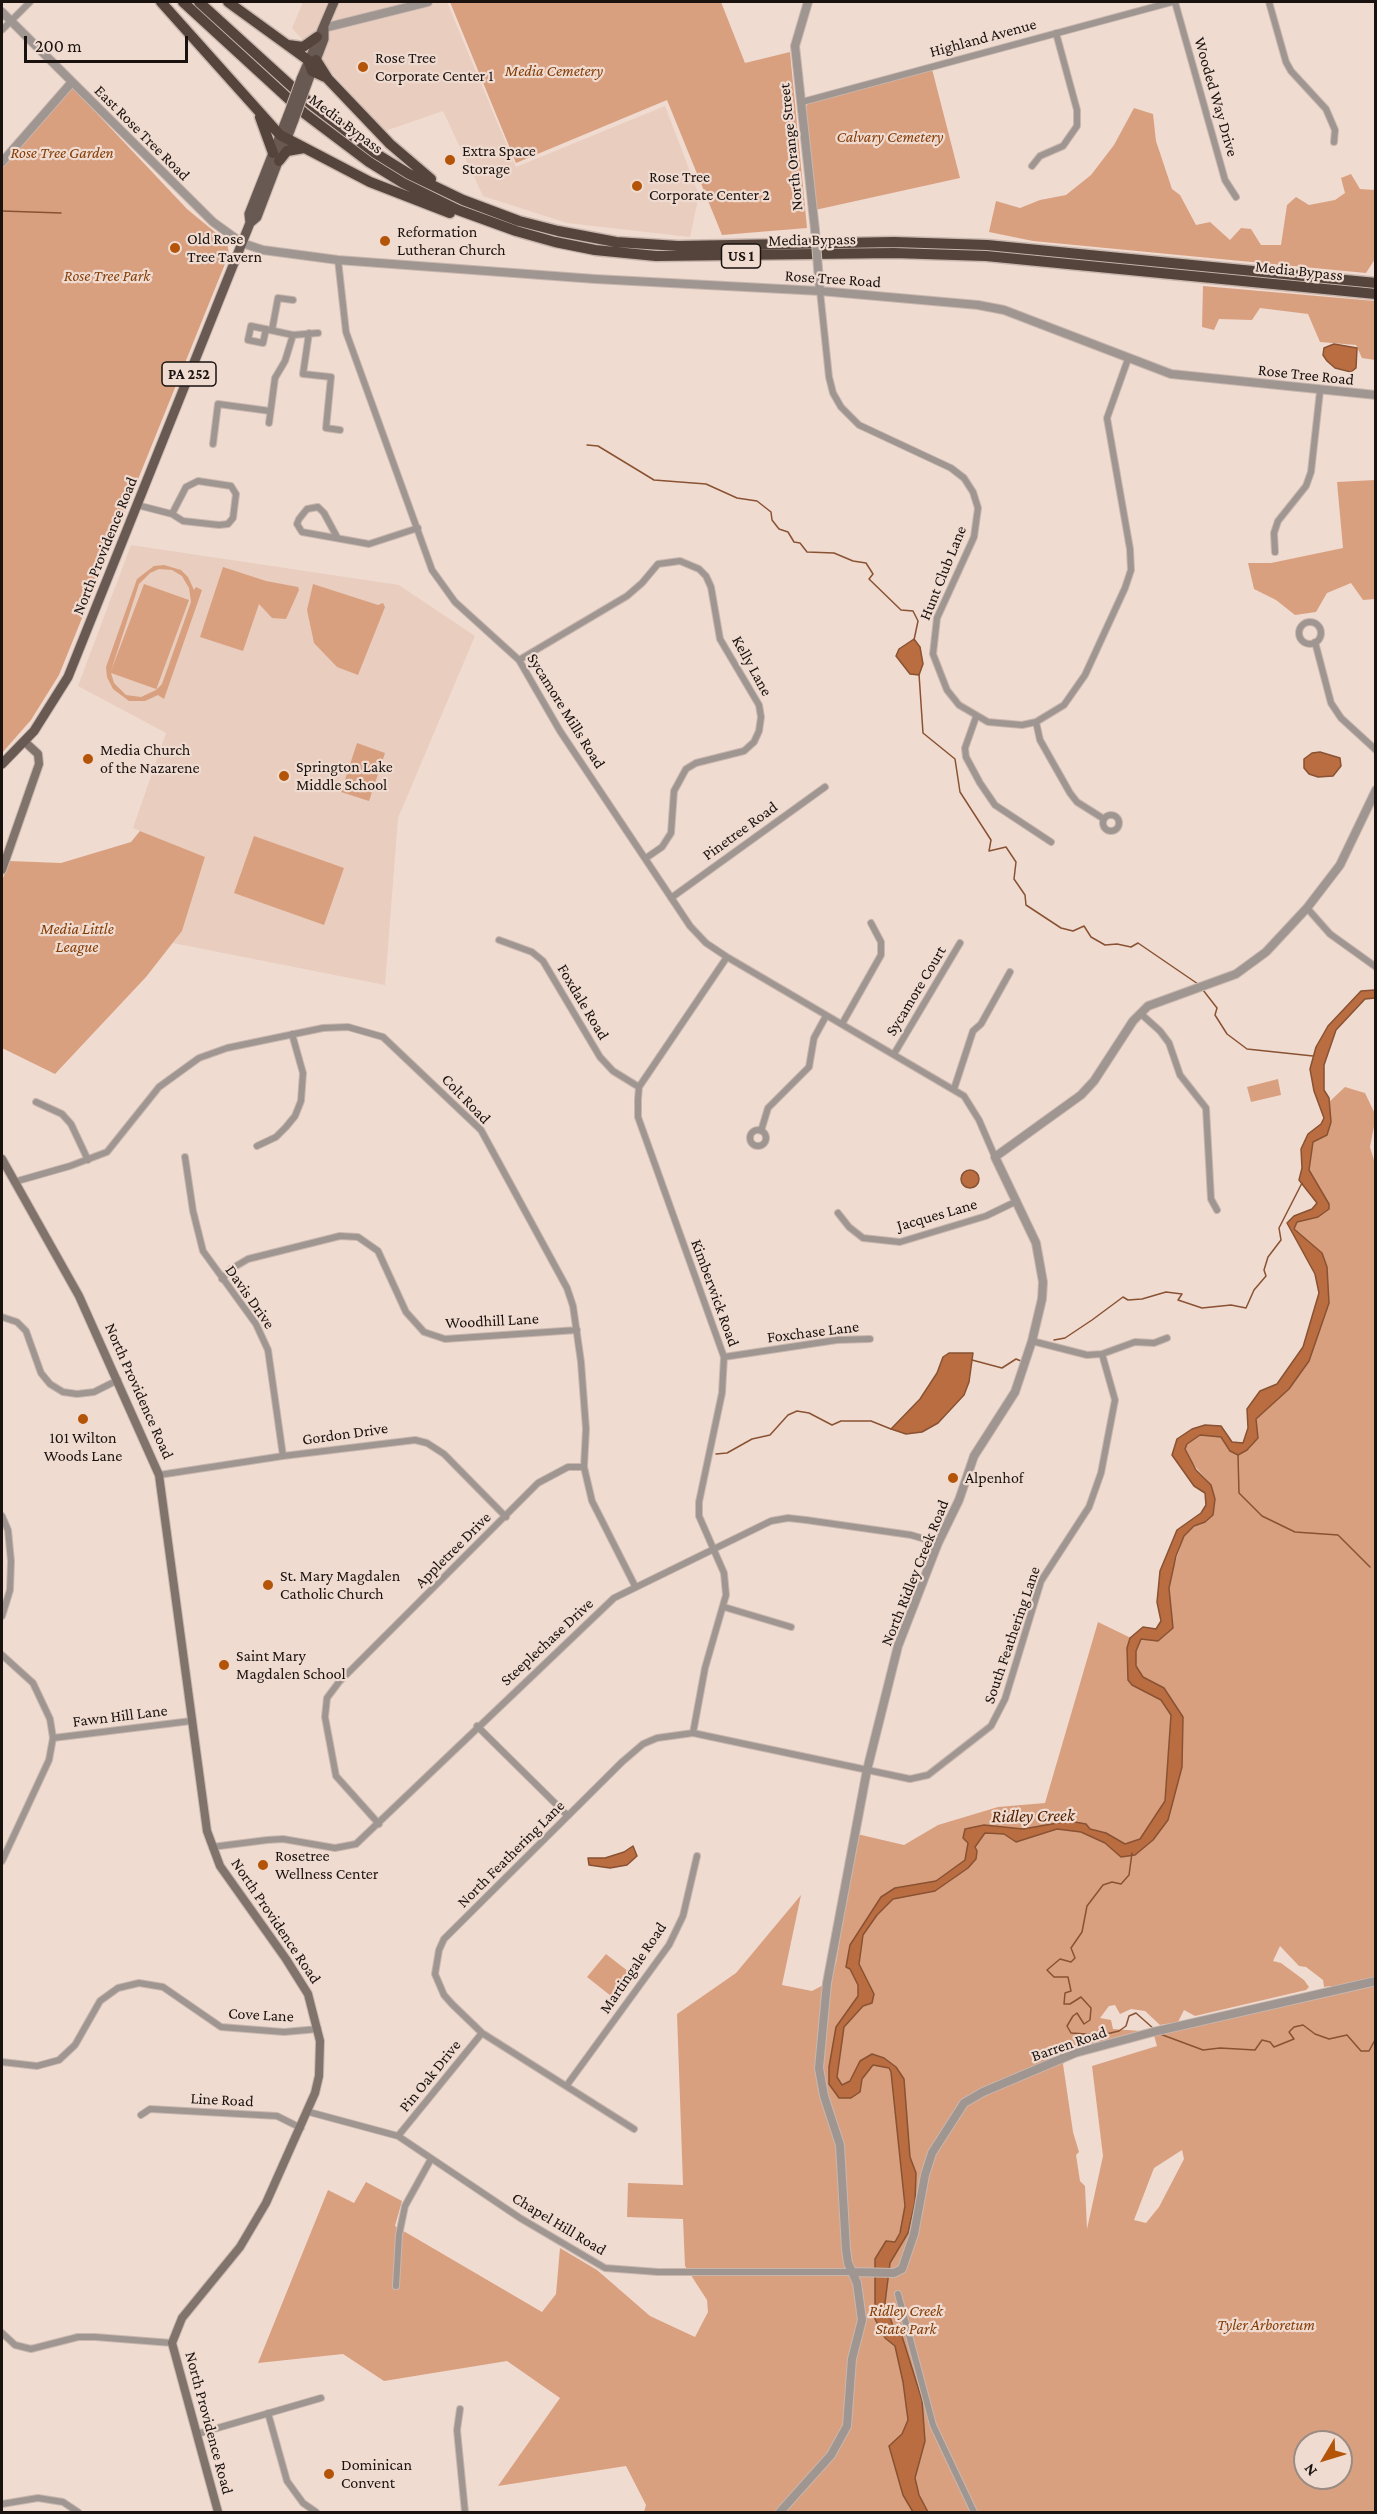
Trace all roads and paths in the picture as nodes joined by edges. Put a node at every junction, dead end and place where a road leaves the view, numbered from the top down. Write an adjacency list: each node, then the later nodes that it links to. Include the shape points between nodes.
1 (30, 2): 12 (street)
2 (161, 2): 19 (highway)
3 (183, 2): 29 (highway, Media Bypass / US 1, via 290,100 352,150 422,193)
4 (199, 2): 28 (highway, Media Bypass / US 1, via 297,92 358,141 409,174)
5 (228, 2): 16 (highway)
6 (334, 2): 14 (main road, North Providence Road / PA 252)
7 (428, 2): 14 (street)
8 (808, 2): 20 (street, North Orange Street, via 795,46)
9 (1174, 2): 15 (street, Highland Avenue); 27 (street, Wooded Way Drive, via 1225,180)
10 (1269, 2): 22 (street, via 1286,62 1326,109 1335,130)
11 (2, 12): 12 (street, East Rose Tree Road)
12 (10, 21): 13 (street); 18 (street, East Rose Tree Road)
13 (2, 30)
14 (320, 32): 16 (highway, via 303,46); 17 (main road, North Providence Road / PA 252)
15 (1056, 33): 20 (street, Highland Avenue); 26 (street, via 1077,111 1077,126 1063,146 1040,156)
16 (287, 45): 17 (highway)
17 (308, 71): 21 (main road, North Providence Road / PA 252, bridge); 28 (highway, via 328,79 416,168)
18 (72, 82): 25 (street); 30 (street, East Rose Tree Road, via 213,222)
19 (251, 101): 21 (highway); 24 (highway)
20 (802, 102): 33 (street, North Orange Street, bridge)
21 (284, 136): 23 (highway); 24 (main road, North Providence Road / PA 252)
22 (1334, 142)
23 (304, 148): 24 (highway); 29 (highway, via 384,188 458,216)
24 (276, 157): 30 (main road, North Providence Road / PA 252, via 249,214 250,223)
25 (2, 162)
26 (1032, 166)
27 (1236, 197)
28 (481, 208): 32 (highway, Media Bypass / US 1, via 558,231 636,244 956,243)
29 (516, 231): 34 (highway, Media Bypass / US 1, via 574,246 635,255 976,255)
30 (242, 243): 31 (street, Rose Tree Road, via 273,253); 46 (main road, North Providence Road / PA 252)
31 (338, 260): 33 (street, Rose Tree Road); 48 (street, Sycamore Mills Road, via 344,326)
32 (1376, 283)
33 (820, 291): 39 (street, Rose Tree Road, via 995,308); 53 (street, Hunt Club Lane, via 829,377 841,407 859,425 951,468 973,492 978,508 974,537 937,618 933,654 947,690)
34 (1376, 294)
35 (293, 300): 38 (street, via 278,298 269,330)
36 (309, 333): 37 (street); 38 (street); 44 (street, via 303,374 331,378 326,428)
37 (318, 333)
38 (293, 335): 42 (street, via 275,378)
39 (1128, 358): 40 (street, Rose Tree Road, via 1171,374); 54 (street, Hunt Club Lane, via 1107,418 1131,570 1075,693 1064,705)
40 (1320, 391): 41 (street, Rose Tree Road); 50 (street, via 1311,472 1306,486 1278,521)
41 (1375, 396)
42 (270, 411): 43 (street); 45 (street, via 218,404)
43 (268, 423)
44 (340, 430)
45 (213, 444)
46 (136, 505): 47 (street); 55 (main road, North Providence Road / PA 252, via 68,677)
47 (172, 514): 47 (street, via 183,521 228,524 233,518 236,494 231,486 198,481 186,488)
48 (418, 528): 49 (street, via 369,544); 52 (street, Sycamore Mills Road, via 439,583)
49 (337, 537): 49 (street, via 318,507 307,509 298,519 302,532)
50 (1275, 552)
51 (1315, 642): 56 (street, via 1331,703 1341,718)
52 (519, 660): 62 (street, Sycamore Mills Road, via 560,731); 62 (street, Kelly Lane, via 627,596 658,564 680,561 706,576 720,639 759,705 759,731 744,751 686,769 674,791 671,834 662,847)
53 (976, 717): 54 (street, Hunt Club Lane, via 1007,724); 61 (street, via 965,748 980,783 995,805)
54 (1036, 722): 60 (street, via 1040,740 1070,793)
55 (25, 742): 57 (main road, PA 252); 63 (main road, via 38,754 39,764)
56 (1376, 750)
57 (2, 764)
58 (825, 787): 64 (street, Pinetree Road)
59 (1376, 790): 65 (street, via 1341,865)
60 (1104, 819)
61 (1051, 842)
62 (646, 858): 64 (street, Sycamore Mills Road)
63 (2, 870)
64 (671, 898): 69 (street, Sycamore Mills Road, via 706,943)
65 (1307, 908): 70 (street, via 1330,934); 72 (street, via 1266,952 1241,971 1157,1001)
66 (871, 923): 74 (street, via 881,942 880,955)
67 (499, 940): 77 (street, Foxdale Road, via 532,952 543,961 600,1057 613,1071)
68 (960, 943): 76 (street, Sycamore Court)
69 (727, 957): 73 (street, Sycamore Mills Road); 77 (street)
70 (1376, 967)
71 (1010, 972): 78 (street, via 981,1024 973,1031)
72 (1140, 1013): 83 (street, via 1081,1095); 88 (street, via 1160,1031 1180,1075 1206,1108 1211,1199)
73 (826, 1016): 74 (street, Sycamore Mills Road); 80 (street, via 814,1038 808,1067 768,1108)
74 (842, 1024): 76 (street, Sycamore Mills Road)
75 (291, 1034): 81 (street, via 303,1073 301,1101 286,1127); 85 (street, Colt Road, via 227,1048 192,1063 159,1087 106,1152); 92 (street, Colt Road, via 348,1027 383,1037 438,1092 473,1120 567,1288)
76 (894, 1053): 78 (street, Sycamore Mills Road)
77 (639, 1086): 97 (street, Kimberwick Road, via 638,1117)
78 (954, 1089): 83 (street, Sycamore Mills Road, via 970,1104)
79 (36, 1102): 85 (street, via 62,1114 71,1124)
80 (761, 1131)
81 (257, 1146)
82 (184, 1156): 90 (street, Davis Drive, via 203,1251)
83 (995, 1157): 87 (street, North Ridley Creek Road)
84 (2, 1160): 86 (main road, North Providence Road)
85 (88, 1160): 86 (street, Colt Road)
86 (14, 1182): 98 (main road, North Providence Road, via 79,1296)
87 (1017, 1201): 89 (street, Jacques Lane, via 986,1216 900,1242 863,1238); 95 (street, North Ridley Creek Road, via 1036,1243 1043,1282)
88 (1217, 1210)
89 (838, 1212)
90 (222, 1279): 92 (street, Woodhill Lane, via 248,1259 340,1236 358,1238 378,1251 406,1312 424,1332 445,1339); 99 (street, Davis Drive, via 264,1338)
91 (2, 1317): 98 (street, via 26,1331 41,1373 63,1392 94,1392)
92 (577, 1330): 100 (street, Colt Road, via 586,1429)
93 (1167, 1338): 96 (street, via 1154,1343 1135,1342)
94 (870, 1339): 97 (street, Foxchase Lane, via 837,1340)
95 (1032, 1341): 96 (street, via 1070,1352); 104 (street, North Ridley Creek Road, via 1015,1392 974,1456)
96 (1102, 1353): 115 (street, South Feathering Lane, via 1115,1400 1101,1473 1089,1507 1041,1581 999,1714 991,1726 928,1775 909,1779)
97 (724, 1357): 105 (street, Kimberwick Road, via 722,1394 699,1502 699,1516)
98 (118, 1380): 101 (main road, North Providence Road)
99 (283, 1456): 101 (street, Gordon Drive); 103 (street, Gordon Drive, via 404,1439 427,1443 444,1454)
100 (584, 1467): 103 (street, Appletree Drive, via 568,1467 550,1474); 106 (street, Colt Road, via 592,1501)
101 (159, 1475): 111 (main road, North Providence Road)
102 (2, 1516): 108 (street, via 8,1530 10,1561 10,1590)
103 (506, 1517): 117 (street, Appletree Drive, via 327,1698 326,1717 336,1776)
104 (938, 1543): 105 (street, Steeplechase Drive, via 911,1535 788,1518 771,1521); 115 (street, North Ridley Creek Road, via 898,1646)
105 (714, 1549): 106 (street, Steeplechase Drive); 107 (street, Kimberwick Road, via 724,1573)
106 (634, 1586): 112 (street, Steeplechase Drive, via 593,1615)
107 (724, 1607): 109 (street); 113 (street, Kimberwick Road, via 705,1668)
108 (2, 1616)
109 (791, 1627)
110 (2, 1655): 114 (street, via 33,1683 50,1719)
111 (191, 1721): 114 (street, Fawn Hill Lane); 118 (main road, North Providence Road)
112 (477, 1726): 116 (street); 117 (street, Steeplechase Drive)
113 (693, 1733): 115 (street, North Feathering Lane); 116 (street, North Feathering Lane, via 643,1744)
114 (52, 1738): 120 (street, via 49,1760)
115 (867, 1770): 132 (street, North Ridley Creek Road, via 827,1983 819,2068 840,2145 846,2249)
116 (568, 1816): 123 (street, North Feathering Lane, via 444,1939 439,1950 435,1974 444,1995)
117 (379, 1824): 118 (street, Steeplechase Drive, via 366,1837 346,1847 284,1839)
118 (212, 1847): 122 (main road, North Providence Road, via 230,1882 298,1977)
119 (697, 1857): 125 (street, Martingale Road, via 683,1917 669,1945)
120 (2, 1861)
121 (1376, 1981): 133 (street, Barren Road, via 1086,2050 964,2103 932,2153 905,2263 900,2271)
122 (318, 2029): 124 (street, Cove Lane, via 284,2032 221,2027 163,1987 139,1983 118,1988 100,2001 75,2045 59,2060 37,2066); 126 (main road, North Providence Road, via 319,2076)
123 (482, 2033): 125 (street, North Feathering Lane); 130 (street, Pin Oak Drive)
124 (2, 2062)
125 (567, 2085): 129 (street, North Feathering Lane)
126 (309, 2112): 128 (main road, North Providence Road); 130 (street, Chapel Hill Road)
127 (141, 2115): 128 (street, Line Road, via 150,2109 277,2116)
128 (301, 2128): 137 (main road, North Providence Road, via 250,2232 182,2318)
129 (634, 2129)
130 (398, 2136): 131 (street, Chapel Hill Road)
131 (431, 2159): 132 (street, Chapel Hill Road, via 605,2268 658,2272); 134 (street, via 405,2206)
132 (853, 2272): 133 (street, Chapel Hill Road); 147 (street, North Ridley Creek Road, via 862,2320 852,2359 847,2427 831,2455)
133 (891, 2273)
134 (396, 2286)
135 (898, 2294): 148 (street, via 933,2425)
136 (2, 2333): 137 (street, via 15,2345 31,2349 78,2337)
137 (172, 2343): 141 (main road, North Providence Road)
138 (321, 2398): 140 (street)
139 (460, 2409): 146 (street, via 457,2430)
140 (268, 2413): 141 (street); 145 (street, via 286,2481 303,2503)
141 (197, 2434): 144 (main road, North Providence Road)
142 (2, 2504): 143 (street, via 38,2498 63,2502)
143 (78, 2512)
144 (218, 2512)
145 (316, 2512)
146 (465, 2512)
147 (780, 2512)
148 (974, 2512)

